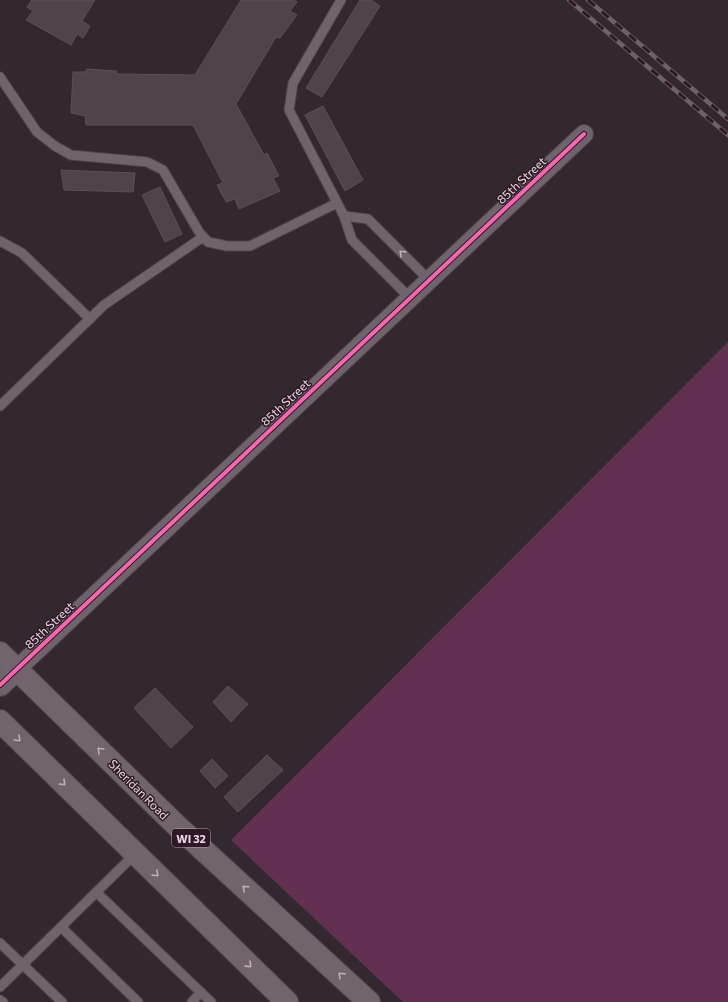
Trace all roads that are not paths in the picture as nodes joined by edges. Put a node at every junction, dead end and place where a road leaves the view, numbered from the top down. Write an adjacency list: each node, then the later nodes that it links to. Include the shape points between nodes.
1 (341, 0): 4 (lane, via 293,83 289,110)
2 (0, 77): 6 (lane, via 37,132 71,155 147,162 164,170)
3 (584, 134): 8 (street, 85th Street)
4 (337, 203): 5 (lane); 6 (lane, via 250,246 227,246 208,242)
5 (344, 216): 8 (lane, one-way to 5, via 368,219); 9 (lane, via 352,240)
6 (203, 237): 10 (lane, via 104,305)
7 (0, 241): 10 (lane, via 22,253)
8 (429, 280): 9 (street, 85th Street)
9 (410, 298): 13 (street, 85th Street)
10 (90, 319): 11 (lane)
11 (0, 406)
12 (0, 653): 13 (main road, Sheridan Road / WI 32)
13 (17, 669): 14 (street, 85th Street); 30 (main road, Sheridan Road / WI 32, one-way to 13, via 176,825)
14 (0, 685)
15 (0, 721): 16 (main road, one-way to 16)
16 (135, 854): 17 (lane); 29 (main road, one-way to 29)
17 (96, 892): 18 (lane); 22 (lane)
18 (61, 927): 20 (lane); 26 (lane)
19 (0, 943): 20 (lane)
20 (23, 964): 21 (lane); 25 (lane)
21 (0, 986)
22 (201, 992): 27 (lane); 28 (lane)
23 (0, 1000): 24 (lane)
24 (3, 1002)
25 (62, 1002)
26 (138, 1002)
27 (192, 1002)
28 (211, 1002)
29 (287, 1002)
30 (369, 1002)

